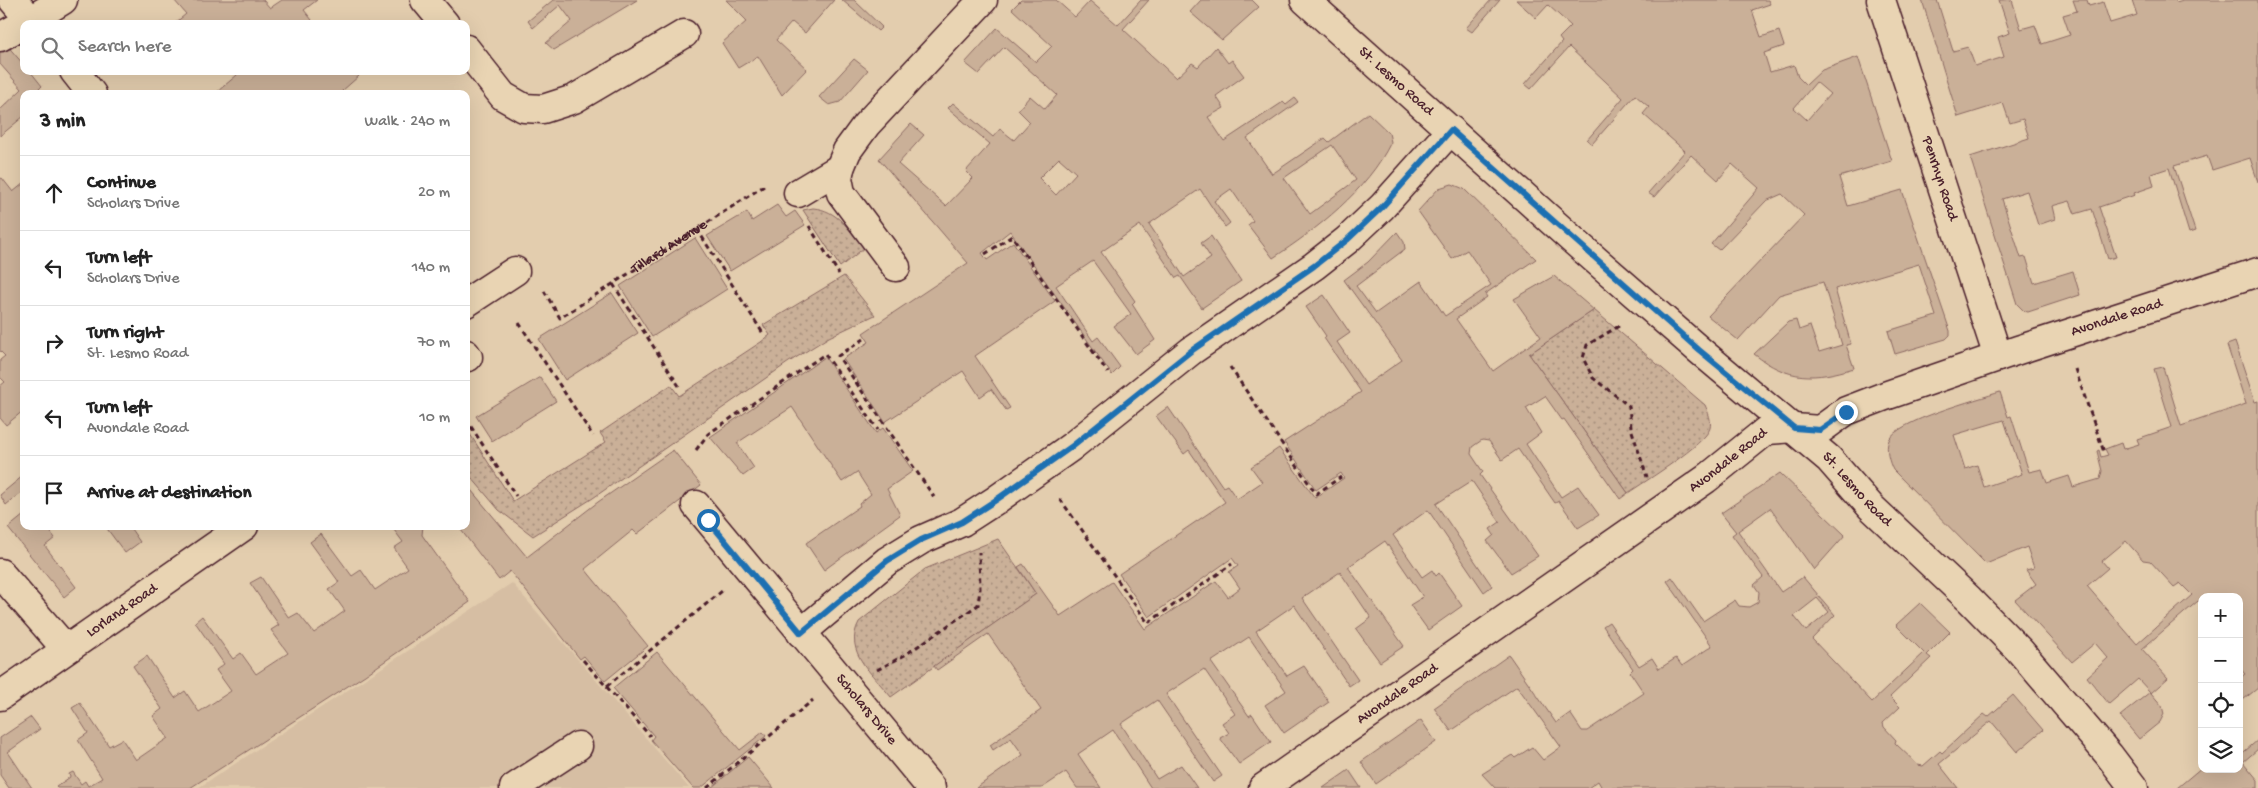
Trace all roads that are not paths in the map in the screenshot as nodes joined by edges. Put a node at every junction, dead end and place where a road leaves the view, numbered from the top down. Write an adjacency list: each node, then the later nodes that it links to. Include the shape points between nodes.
1 (63, 0): 6 (street)
2 (425, 0): 7 (street)
3 (983, 0): 15 (street, via 866,125 847,150)
4 (1305, 0): 14 (street, St. Lesmo Road)
5 (1882, 0): 21 (street, Penrhyn Road)
6 (25, 18)
7 (442, 20)
8 (20, 22): 10 (street)
9 (684, 34): 11 (street, via 574,99 543,109 524,108 502,96)
10 (0, 36)
11 (470, 54)
12 (77, 75): 13 (street)
13 (89, 90)
14 (1451, 130): 22 (street, St. Lesmo Road, via 1699,350); 26 (street, via 1382,207 1347,240 1209,338 1040,470 957,524 921,540 887,561)
15 (841, 181): 16 (street); 17 (street)
16 (798, 193)
17 (896, 267)
18 (515, 271): 20 (street)
19 (2258, 272): 21 (street, Avondale Road)
20 (470, 300)
21 (1998, 357): 22 (street, Avondale Road, via 1858,406 1820,430)
22 (1794, 428): 32 (street, Avondale Road, via 1767,430 1724,466); 33 (street, St. Lesmo Road, via 2000,630)
23 (696, 505): 26 (street, Scholars Drive)
24 (238, 530): 27 (street, Lorland Road)
25 (0, 573): 27 (street)
26 (801, 633): 31 (street, Scholars Drive)
27 (66, 649): 28 (street, Lorland Road)
28 (0, 696)
29 (578, 746): 30 (street)
30 (514, 788)
31 (931, 788)
32 (1263, 788)
33 (2134, 788)

